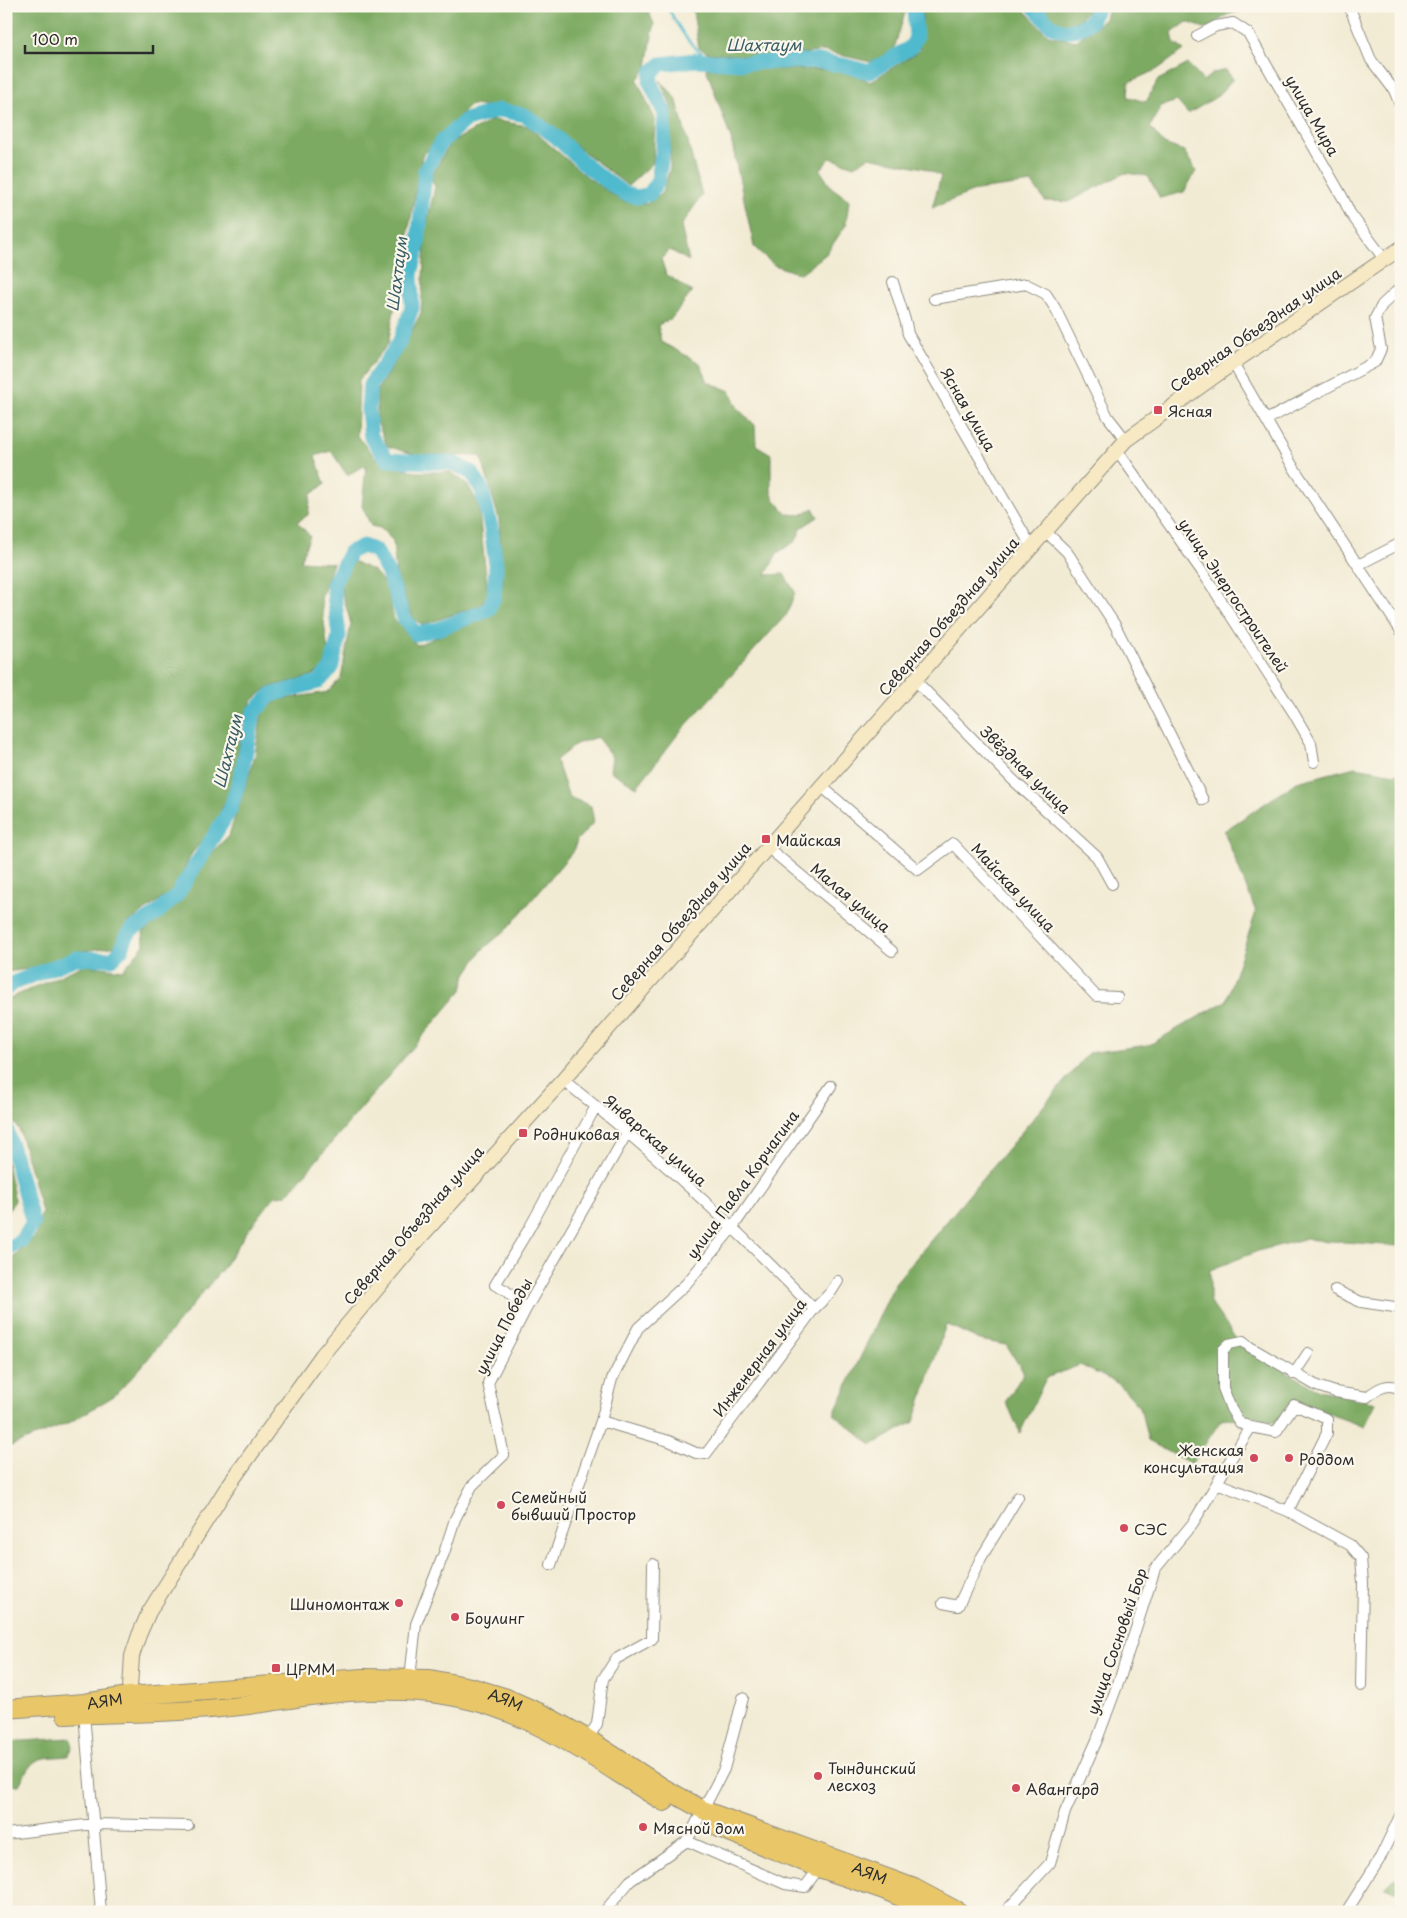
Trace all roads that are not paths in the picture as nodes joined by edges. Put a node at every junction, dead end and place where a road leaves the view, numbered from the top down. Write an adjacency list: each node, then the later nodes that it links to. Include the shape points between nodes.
1 (1349, 6): 3 (street, via 1371,60 1394,90)
2 (1197, 36): 5 (street, улица Мира, via 1216,26 1233,24 1248,32 1350,213)
3 (1401, 108)
4 (1401, 248): 5 (street, Северная Объездная улица)
5 (1384, 259): 9 (street, Северная Объездная улица)
6 (893, 282): 14 (street, Ясная улица, via 908,334)
7 (1401, 287): 10 (street, via 1382,305 1375,318 1381,349 1375,362)
8 (934, 299): 11 (street, via 1026,284 1046,294)
9 (1233, 363): 10 (street); 11 (street, Северная Объездная улица)
10 (1266, 420): 15 (street)
11 (1121, 445): 12 (street, Северная Объездная улица); 18 (street, улица Энергостроителей, via 1293,712 1311,743)
12 (1045, 531): 14 (street, Северная Объездная улица); 20 (street, via 1067,552 1115,625)
13 (1401, 543): 15 (street)
14 (1031, 546): 17 (street, Северная Объездная улица)
15 (1358, 565): 16 (street)
16 (1401, 631)
17 (914, 679): 19 (street, Северная Объездная улица); 22 (street, Звёздная улица, via 1013,780 1097,857)
18 (1314, 762)
19 (820, 785): 21 (street, Северная Объездная улица); 24 (street, Майская улица, via 918,870 953,844 1096,996)
20 (1203, 800)
21 (767, 847): 23 (street, Малая улица); 25 (street, Северная Объездная улица)
22 (1112, 884)
23 (892, 951)
24 (1117, 997)
25 (562, 1080): 27 (street, Январская улица); 49 (street, Северная Объездная улица, via 415,1243 322,1355 252,1450 149,1612 132,1656)
26 (831, 1086): 29 (street, улица Павла Корчагина)
27 (596, 1106): 28 (street, Январская улица); 33 (street, via 495,1284)
28 (627, 1134): 29 (street, Январская улица); 33 (street, улица Победы)
29 (733, 1227): 34 (street, Январская улица); 38 (street, улица Павла Корчагина, via 686,1284 638,1328 612,1379)
30 (838, 1280): 34 (street, Инженерная улица)
31 (1335, 1290): 32 (street, via 1361,1302)
32 (1401, 1308)
33 (526, 1309): 46 (street, улица Победы, via 488,1383 504,1455 472,1486 455,1518 416,1624)
34 (814, 1309): 38 (street, Инженерная улица, via 706,1454)
35 (1308, 1353): 36 (street)
36 (1294, 1374): 37 (street, via 1335,1392 1367,1397 1385,1386); 39 (street, via 1243,1341 1229,1344 1223,1350 1223,1388 1240,1423)
37 (1401, 1390)
38 (601, 1421): 44 (street, улица Павла Корчагина)
39 (1251, 1427): 40 (street, улица Сосновый Бор); 42 (street, via 1276,1432 1294,1405 1327,1419 1327,1433)
40 (1217, 1483): 42 (street); 65 (street, улица Сосновый Бор, via 1193,1523 1155,1569 1120,1678 1065,1812 1050,1863)
41 (1018, 1497): 45 (street, via 980,1558 958,1606)
42 (1288, 1511): 47 (street, via 1350,1545 1361,1558)
43 (653, 1564): 53 (street, via 652,1639 616,1659 603,1679 597,1724)
44 (551, 1565)
45 (943, 1603)
46 (410, 1678): 49 (highway, АЯМ, via 362,1678); 53 (highway, АЯМ, via 471,1687 504,1697 545,1715)
47 (1362, 1686)
48 (744, 1698): 55 (street, via 724,1769)
49 (129, 1705): 50 (highway, АЯМ, via 84,1702); 51 (highway, АЯМ); 55 (highway, АЯМ, via 222,1708 361,1691 453,1696 497,1708 545,1729 642,1789)
50 (6, 1709)
51 (84, 1714): 52 (highway, АЯМ); 56 (street)
52 (6, 1719)
53 (588, 1740): 55 (highway, АЯМ)
54 (1401, 1814): 66 (street, via 1379,1860)
55 (700, 1815): 59 (street); 60 (highway, АЯМ); 64 (highway, АЯМ, via 914,1888)
56 (94, 1824): 57 (street); 58 (street); 61 (street)
57 (188, 1826)
58 (6, 1834)
59 (687, 1841): 60 (street, via 784,1884 805,1887); 62 (street, via 630,1881)
60 (819, 1868): 63 (highway, АЯМ)
61 (102, 1912)
62 (604, 1912)
63 (935, 1912)
64 (959, 1912)
65 (1004, 1912)
66 (1346, 1912)

